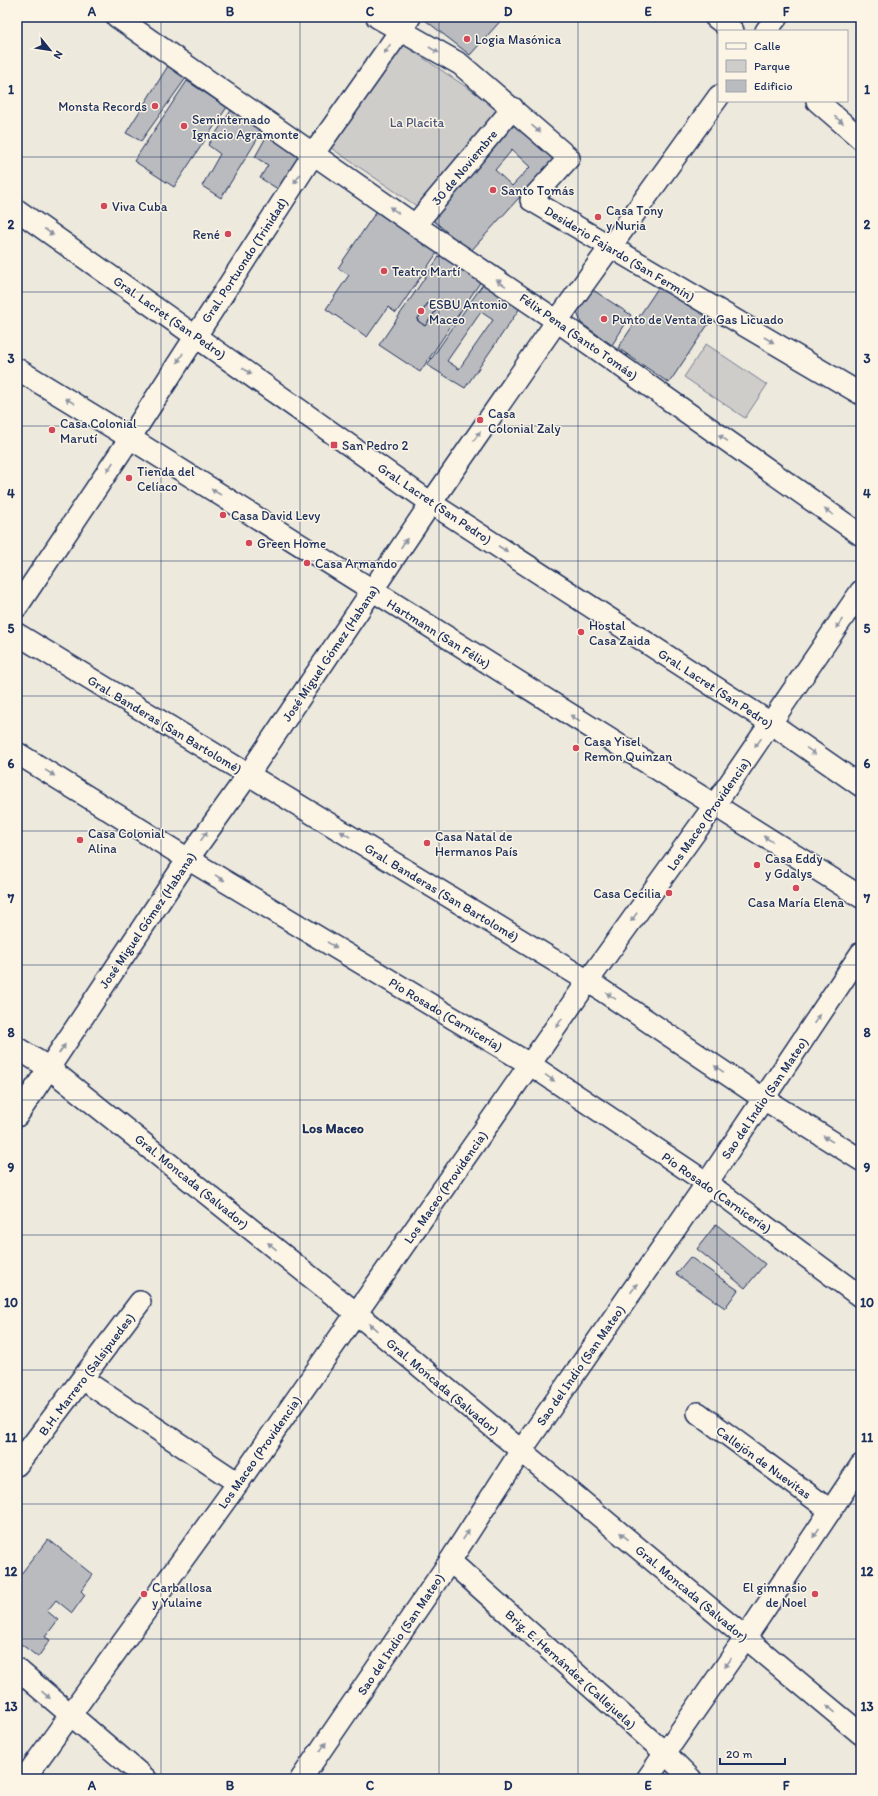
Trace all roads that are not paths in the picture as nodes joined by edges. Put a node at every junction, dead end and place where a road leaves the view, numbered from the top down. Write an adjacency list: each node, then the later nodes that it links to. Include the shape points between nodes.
1 (117, 17): 12 (street, Félix Pena (Santo Tomás))
2 (377, 17): 5 (street, Desiderio Fajardo (San Fermín))
3 (715, 17): 6 (street)
4 (777, 17): 7 (street)
5 (405, 24): 10 (street, Desiderio Fajardo (San Fermín), one-way to 10, via 460,64); 12 (street, Gral. Portuondo (Trinidad), one-way to 12)
6 (732, 30)
7 (767, 30)
8 (718, 97): 15 (street, José Miguel Gómez (Habana))
9 (818, 102): 11 (street, one-way to 11)
10 (513, 108): 14 (street, 30 de Noviembre); 15 (street, Desiderio Fajardo (San Fermín), one-way to 15, via 569,158 531,200)
11 (861, 139)
12 (314, 153): 14 (street, Félix Pena (Santo Tomás), one-way to 12); 17 (street, Gral. Portuondo (Trinidad), one-way to 17)
13 (17, 210): 17 (street, Gral. Lacret (San Pedro), one-way to 17)
14 (415, 225): 16 (street, Félix Pena (Santo Tomás), one-way to 14)
15 (611, 248): 16 (street, José Miguel Gómez (Habana)); 19 (street, Desiderio Fajardo (San Fermín), one-way to 19)
16 (558, 321): 21 (street, José Miguel Gómez (Habana), one-way to 16); 22 (street, Félix Pena (Santo Tomás), one-way to 16)
17 (195, 335): 20 (street, Gral. Portuondo (Trinidad), one-way to 20); 21 (street, Gral. Lacret (San Pedro), one-way to 21)
18 (17, 369): 20 (street, Hartmann (San Félix), one-way to 18)
19 (861, 394)
20 (130, 438): 23 (street, Hartmann (San Félix), one-way to 20); 25 (street, Gral. Portuondo (Trinidad), one-way to 25)
21 (431, 502): 23 (street, José Miguel Gómez (Habana), one-way to 21); 27 (street, Gral. Lacret (San Pedro), one-way to 27)
22 (861, 535)
23 (372, 590): 29 (street, José Miguel Gómez (Habana)); 31 (street, Hartmann (San Félix), one-way to 23)
24 (861, 591): 27 (street, Los Maceo (Providencia), one-way to 27)
25 (17, 607)
26 (17, 634): 29 (street, Gral. Banderas (San Bartolomé))
27 (772, 724): 30 (street, Gral. Lacret (San Pedro), one-way to 30); 31 (street, Los Maceo (Providencia), one-way to 31)
28 (17, 752): 32 (street, Pío Rosado (Carnicería), one-way to 32)
29 (248, 775): 32 (street, José Miguel Gómez (Habana), one-way to 29); 35 (street, Gral. Banderas (San Bartolomé), one-way to 29)
30 (861, 786)
31 (714, 806): 33 (street, Hartmann (San Félix), one-way to 31); 35 (street, Los Maceo (Providencia), one-way to 35)
32 (188, 858): 37 (street, Pío Rosado (Carnicería), one-way to 37); 38 (street, José Miguel Gómez (Habana), one-way to 32)
33 (861, 897)
34 (861, 953): 39 (street, Sao del Indio (San Mateo), one-way to 34)
35 (588, 981): 37 (street, Los Maceo (Providencia), one-way to 37); 39 (street, Gral. Banderas (San Bartolomé), one-way to 35)
36 (17, 1048): 38 (street, Gral. Moncada (Salvador))
37 (531, 1065): 42 (street, Pío Rosado (Carnicería), one-way to 42); 45 (street, Los Maceo (Providencia))
38 (50, 1068): 40 (street, José Miguel Gómez (Habana)); 45 (street, Gral. Moncada (Salvador), one-way to 38)
39 (764, 1099): 41 (street, Gral. Banderas (San Bartolomé), one-way to 39); 42 (street, Sao del Indio (San Mateo))
40 (17, 1116)
41 (861, 1160)
42 (706, 1183): 43 (street, Pío Rosado (Carnicería)); 48 (street, Sao del Indio (San Mateo), one-way to 42)
43 (861, 1297)
44 (140, 1302): 46 (street, B.H. Marrero (Salsipuedes))
45 (356, 1313): 48 (street, Gral. Moncada (Salvador), one-way to 45); 51 (street, Los Maceo (Providencia))
46 (82, 1379): 49 (street, B.H. Marrero (Salsipuedes)); 51 (street)
47 (698, 1413): 52 (street, Callejón de Nuevitas)
48 (521, 1451): 53 (street, Sao del Indio (San Mateo), one-way to 48); 54 (street, Gral. Moncada (Salvador), one-way to 48)
49 (17, 1465)
50 (861, 1465): 52 (street)
51 (238, 1483): 56 (street, Los Maceo (Providencia))
52 (831, 1511): 54 (street, one-way to 54)
53 (450, 1561): 58 (street, Brig. E. Hernández (Callejuela)); 61 (street, Sao del Indio (San Mateo), one-way to 53)
54 (746, 1637): 57 (street, Gral. Moncada (Salvador), one-way to 54); 58 (street, one-way to 58)
55 (17, 1670): 56 (street, one-way to 56)
56 (70, 1716): 59 (street, Los Maceo (Providencia)); 60 (street)
57 (861, 1734)
58 (665, 1753): 62 (street); 63 (street, Brig. E. Hernández (Callejuela))
59 (24, 1779)
60 (146, 1779)
61 (301, 1779)
62 (647, 1779)
63 (691, 1779)

